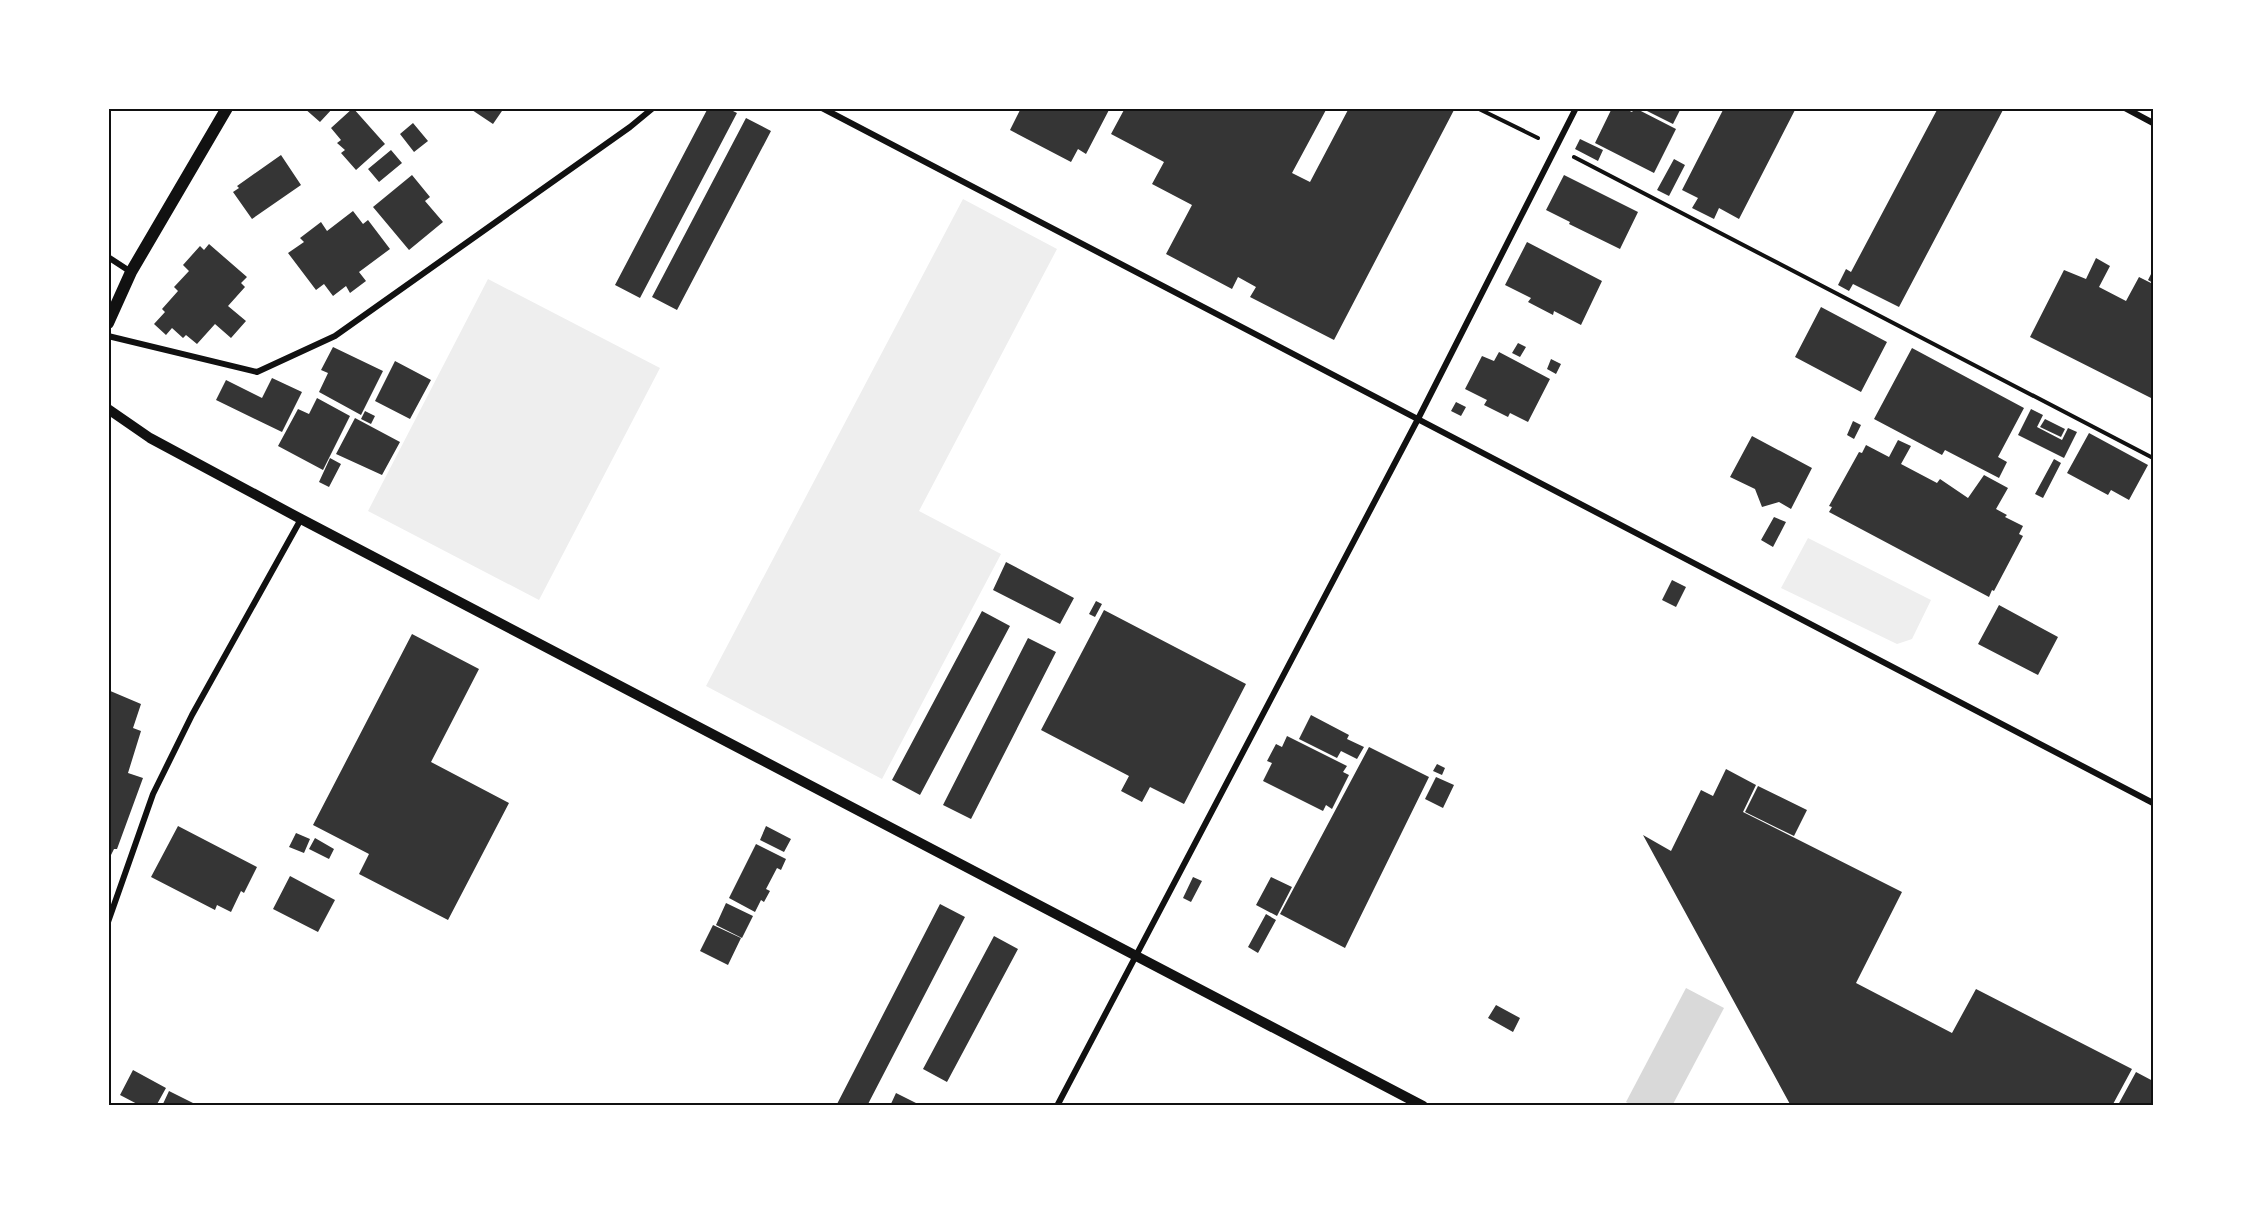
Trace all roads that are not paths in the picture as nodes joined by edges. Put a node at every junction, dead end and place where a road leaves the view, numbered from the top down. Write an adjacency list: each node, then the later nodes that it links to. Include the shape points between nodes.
1 (227, 108): 8 (main road)
2 (653, 108): 10 (street, via 335,336 258,372)
3 (822, 108): 12 (street)
4 (1576, 108): 12 (street)
5 (2125, 108): 6 (street)
6 (2153, 123)
7 (108, 257): 8 (street)
8 (131, 272): 9 (main road)
9 (108, 323)
10 (108, 336)
11 (108, 409): 13 (street, via 150,438)
12 (1418, 419): 14 (street); 17 (street)
13 (301, 519): 15 (street, via 192,714 153,794); 17 (street)
14 (2153, 803)
15 (110, 908): 16 (street)
16 (108, 922)
17 (1135, 955): 18 (street); 19 (street)
18 (1057, 1106)
19 (1423, 1106)

